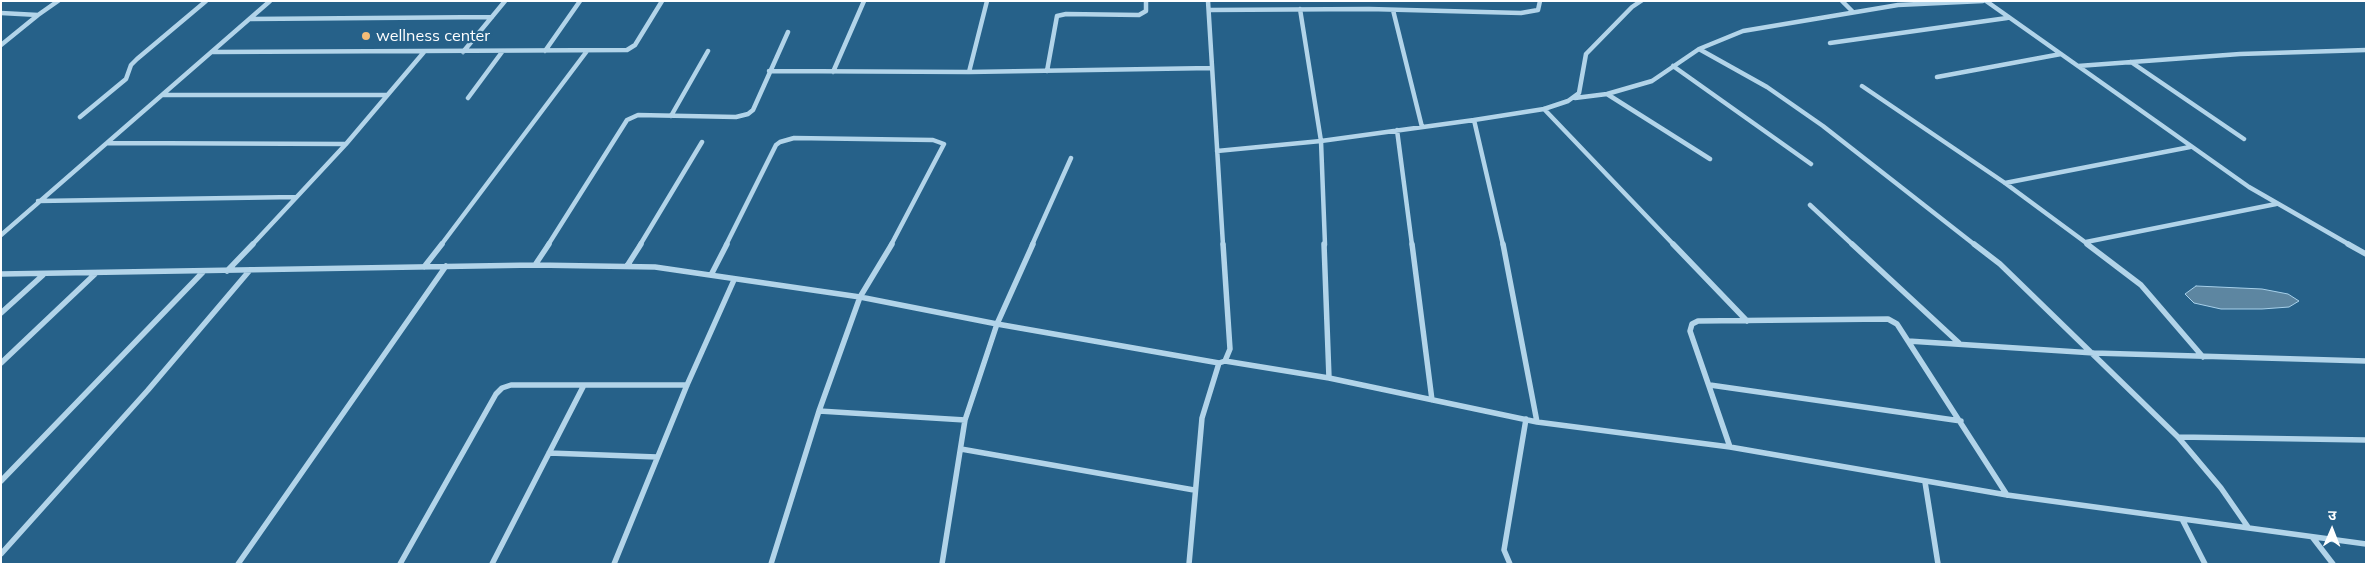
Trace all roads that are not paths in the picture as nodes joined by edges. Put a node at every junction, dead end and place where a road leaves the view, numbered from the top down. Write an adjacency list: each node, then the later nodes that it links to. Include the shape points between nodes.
1 (58, 1): 24 (street)
2 (206, 1): 58 (street, via 137,59 126,79)
3 (270, 1): 27 (street)
4 (505, 1): 25 (street)
5 (580, 1): 33 (street)
6 (662, 1): 34 (street, via 632,47 627,50)
7 (864, 1): 47 (street)
8 (987, 1): 48 (street)
9 (1146, 1): 46 (street, via 1146,11 1139,15 1057,16)
10 (1208, 1): 20 (street)
11 (1368, 1): 19 (street)
12 (1540, 1): 21 (street, via 1538,10 1521,13)
13 (1628, 1): 17 (street)
14 (1641, 1): 17 (street)
15 (1842, 1): 22 (street)
16 (1984, 1): 22 (street, via 1898,5); 26 (street)
17 (1632, 7): 55 (street, via 1586,54 1582,62 1579,93)
18 (1300, 9): 19 (street); 20 (street); 63 (street)
19 (1370, 9): 21 (street)
20 (1209, 10): 44 (street)
21 (1392, 10): 60 (street)
22 (1853, 12): 31 (street, via 1743,31)
23 (1, 13): 24 (street)
24 (38, 15): 30 (street)
25 (492, 17): 27 (street); 38 (street)
26 (2007, 18): 29 (street); 40 (street)
27 (250, 19): 36 (street)
28 (788, 32): 45 (street)
29 (1830, 43)
30 (1, 45)
31 (1700, 49): 42 (street); 100 (street, via 1766,87 1861,153 2000,264)
32 (2366, 50): 41 (street, via 2249,53)
33 (545, 51): 34 (street); 39 (street)
34 (587, 51): 85 (street)
35 (708, 51): 57 (street)
36 (213, 52): 37 (street); 52 (street)
37 (424, 52): 38 (street); 53 (street)
38 (463, 52): 39 (street)
39 (502, 52): 54 (street)
40 (2061, 54): 43 (street); 49 (street)
41 (2130, 62): 43 (street); 62 (street)
42 (1673, 66): 51 (street, via 1652,81); 71 (street)
43 (2078, 66): 67 (street)
44 (1212, 68): 46 (street); 68 (street)
45 (769, 71): 47 (street); 57 (street, via 753,110 748,114 736,117)
46 (1047, 71): 48 (street)
47 (833, 72): 48 (street)
48 (969, 72)
49 (1937, 77)
50 (1862, 86): 72 (street)
51 (1607, 94): 55 (street); 70 (street)
52 (162, 95): 53 (street); 65 (street)
53 (387, 95): 66 (street)
54 (468, 98)
55 (1572, 99): 56 (street)
56 (1544, 108): 59 (street); 96 (street)
57 (671, 116): 82 (street, via 638,115 627,120)
58 (80, 117)
59 (1474, 120): 60 (street); 114 (street, via 1504,248)
60 (1422, 127): 61 (street)
61 (1397, 130): 63 (street); 109 (street)
62 (2244, 139)
63 (1321, 141): 68 (street); 105 (street)
64 (702, 142): 84 (street)
65 (107, 143): 66 (street); 74 (street)
66 (346, 144): 73 (street)
67 (2190, 147): 72 (street); 75 (street)
68 (1217, 151): 104 (street, via 1230,349)
69 (1071, 158): 97 (street)
70 (1710, 159)
71 (1811, 164)
72 (2005, 184): 78 (street)
73 (296, 197): 74 (street); 88 (street)
74 (38, 201): 77 (street)
75 (2276, 204): 78 (street); 80 (street)
76 (1810, 205): 99 (street)
77 (1, 235)
78 (2086, 242): 101 (street, via 2141,285)
79 (2366, 247): 80 (street)
80 (2356, 248): 81 (street)
81 (2366, 254)
82 (535, 265): 83 (street); 84 (street)
83 (446, 266): 85 (street); 130 (street)
84 (627, 266): 92 (street)
85 (424, 267): 86 (street)
86 (250, 270): 88 (street); 129 (street)
87 (202, 272): 88 (street); 90 (street); 121 (street)
88 (227, 272)
89 (1, 274): 91 (street)
90 (95, 274): 91 (street); 103 (street)
91 (44, 275): 95 (street)
92 (711, 275): 93 (street); 94 (street, via 780,142 794,138 942,142 942,149)
93 (734, 280): 94 (street); 107 (street)
94 (860, 297): 97 (street); 110 (street)
95 (1, 313)
96 (1747, 321): 98 (street, via 1881,318 1893,321); 108 (street, via 1698,321 1692,324 1690,331)
97 (997, 324): 104 (street); 112 (street)
98 (1908, 341): 99 (street); 113 (street)
99 (1959, 344): 100 (street)
100 (2094, 354): 101 (street); 115 (street)
101 (2203, 357): 102 (street)
102 (2366, 361)
103 (1, 362)
104 (1222, 362): 105 (street); 123 (street, via 1202,418)
105 (1329, 378): 109 (street)
106 (584, 385): 107 (street); 119 (street); 131 (street, via 511,385 502,388)
107 (687, 385): 120 (street)
108 (1710, 385): 113 (street); 117 (street)
109 (1432, 400): 111 (street)
110 (819, 411): 112 (street); 134 (street)
111 (1526, 419): 114 (street); 137 (street, via 1504,550)
112 (965, 420): 118 (street)
113 (1961, 421): 124 (street)
114 (1537, 422): 117 (street)
115 (2178, 437): 116 (street); 126 (street, via 2221,488)
116 (2366, 440)
117 (1730, 447): 122 (street)
118 (960, 449): 123 (street); 135 (street)
119 (549, 453): 120 (street); 132 (street)
120 (657, 457): 133 (street)
121 (1, 481)
122 (1925, 482): 124 (street); 138 (street)
123 (1194, 490): 136 (street)
124 (2006, 495): 125 (street)
125 (2182, 519): 126 (street); 139 (street)
126 (2248, 528): 127 (street)
127 (2313, 538): 128 (street); 140 (street)
128 (2366, 544)
129 (1, 554)
130 (238, 564)
131 (400, 564)
132 (492, 564)
133 (614, 564)
134 (771, 564)
135 (942, 564)
136 (1188, 564)
137 (1510, 564)
138 (1938, 564)
139 (2205, 564)
140 (2332, 564)

